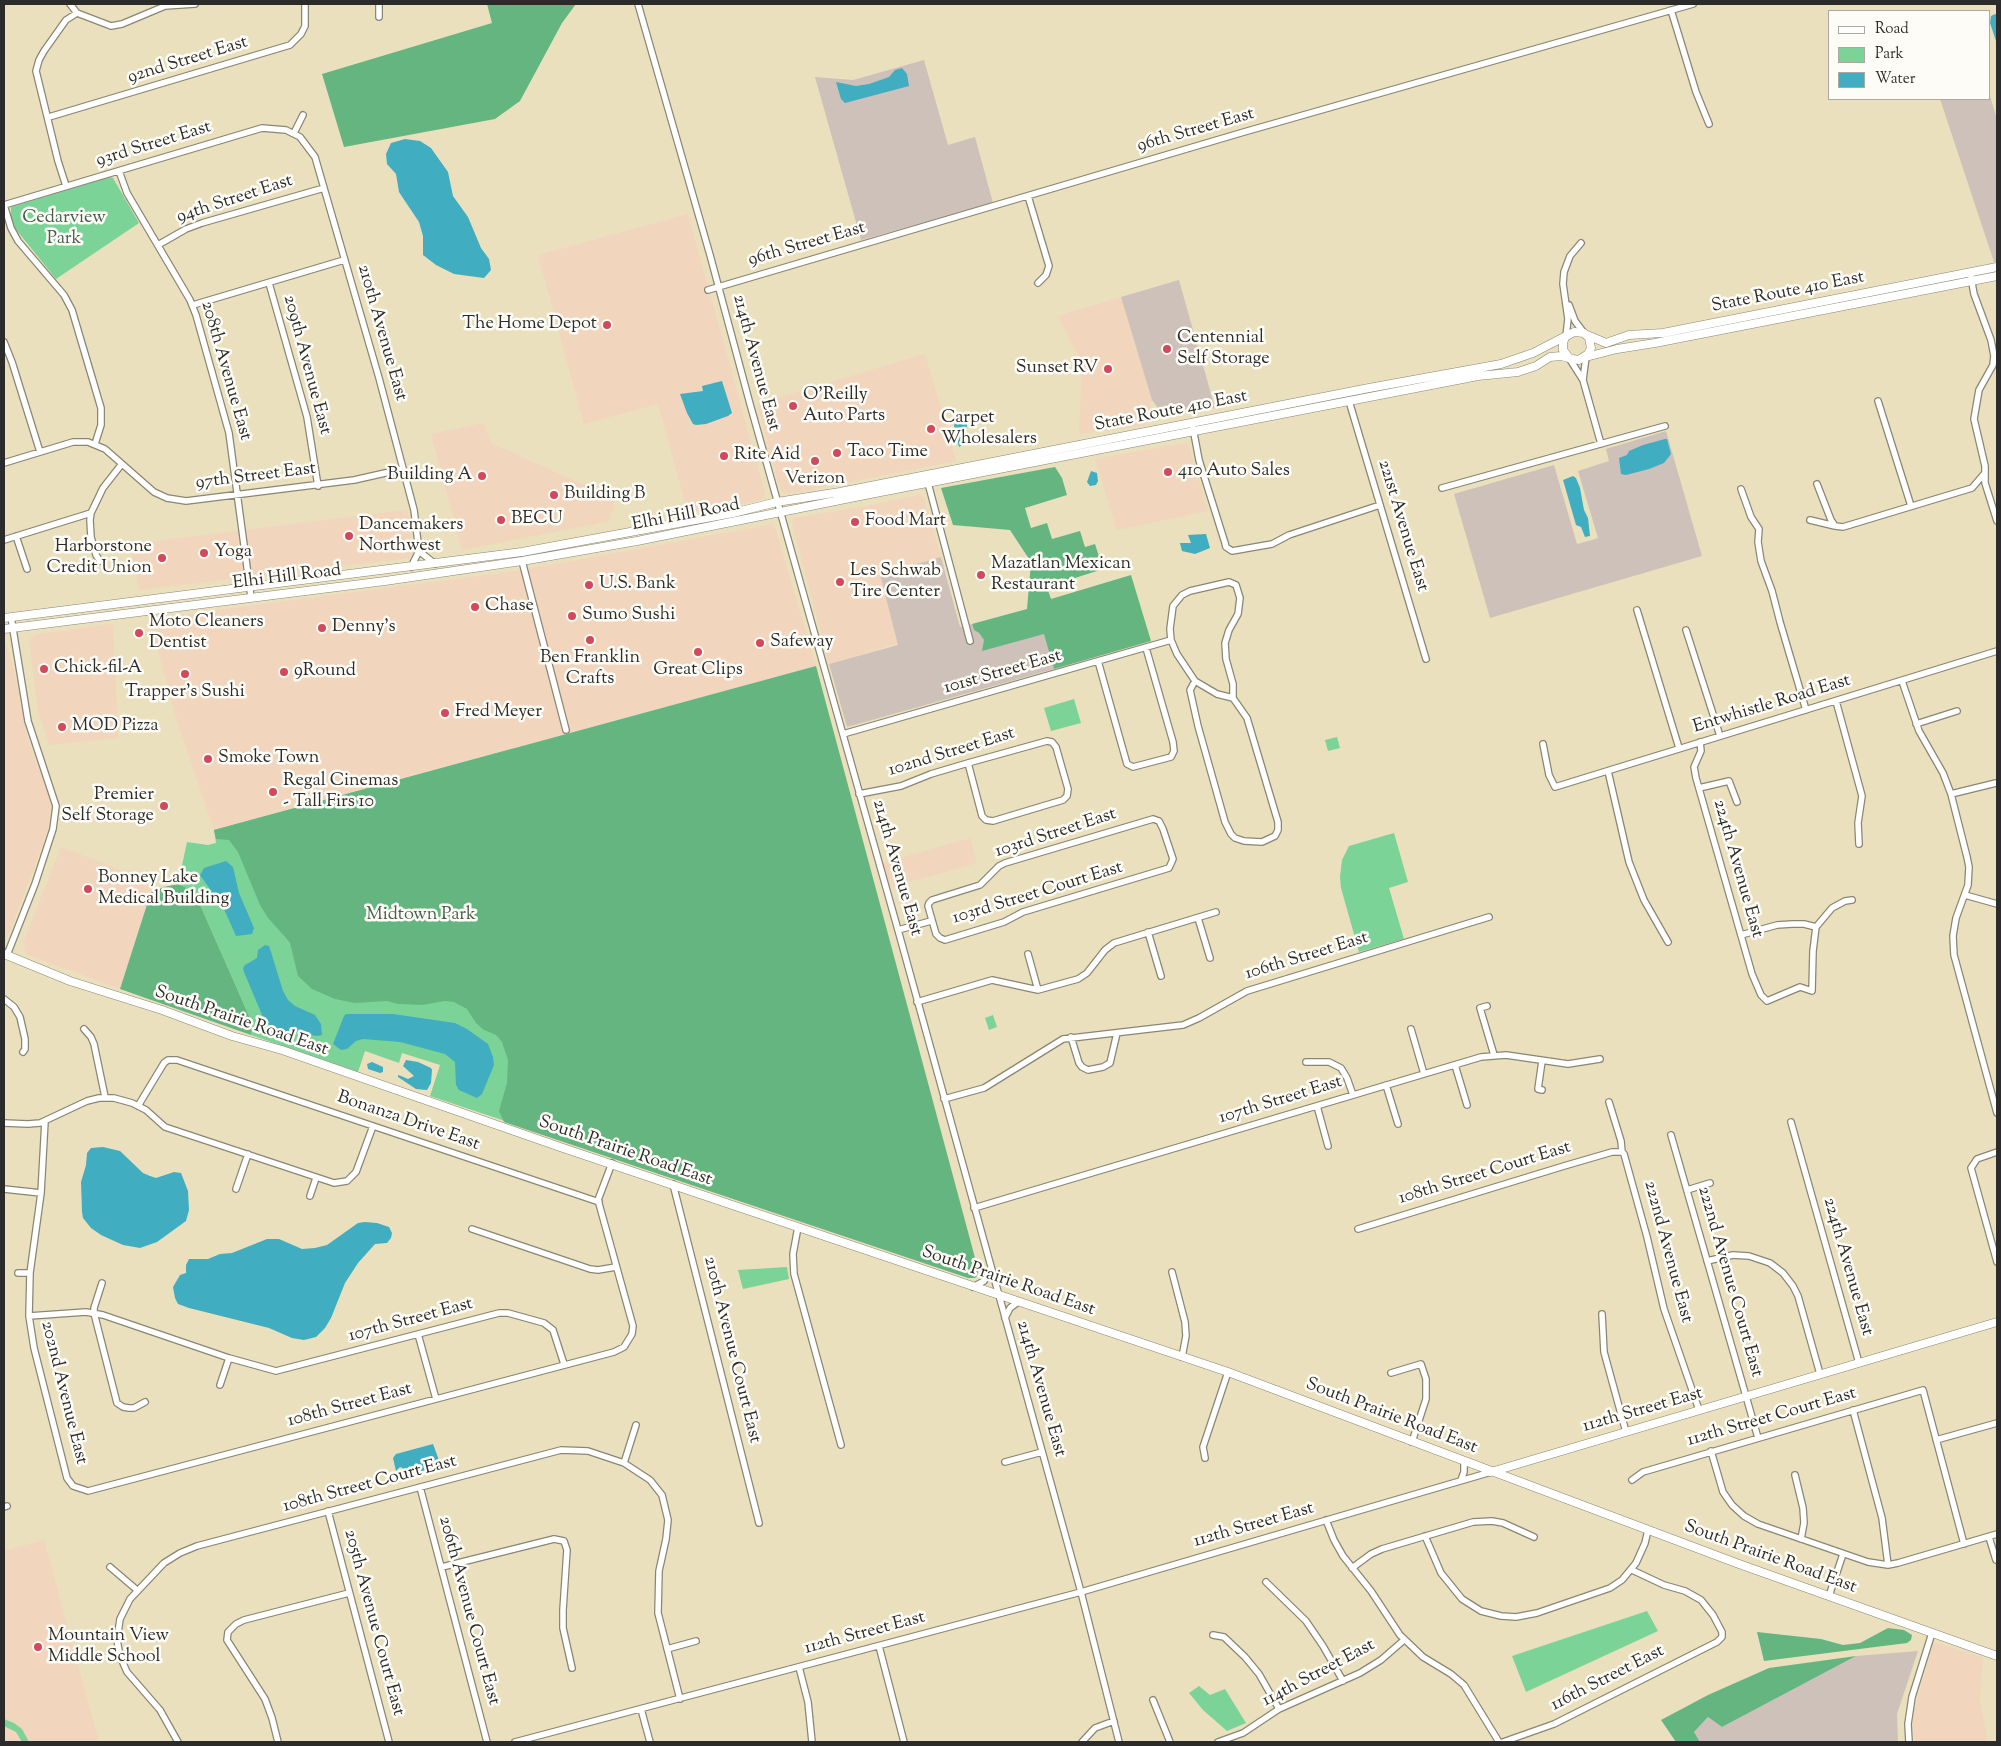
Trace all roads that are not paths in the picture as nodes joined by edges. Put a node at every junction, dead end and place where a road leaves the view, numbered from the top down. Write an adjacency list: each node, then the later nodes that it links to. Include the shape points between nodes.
1 (70, 4): 8 (street)
2 (195, 4): 8 (street, via 165,6 116,26 104,25)
3 (305, 4): 11 (street, 92nd Street East, via 305,26 290,45)
4 (379, 4): 9 (street)
5 (638, 4): 28 (street, 214th Avenue East)
6 (1693, 4): 7 (street, 96th Street East)
7 (1671, 10): 12 (street); 17 (street, 96th Street East)
8 (77, 14): 11 (street, via 66,20 37,64 38,81)
9 (379, 17)
10 (303, 115): 13 (street)
11 (49, 118): 15 (street)
12 (1709, 124)
13 (294, 133): 14 (street, 93rd Street East, via 262,128); 16 (street, 210th Avenue East, via 315,157)
14 (119, 171): 15 (street, 93rd Street East); 20 (street, 208th Avenue East)
15 (66, 186): 18 (street, 93rd Street East)
16 (324, 188): 20 (street, 94th Street East, via 186,228); 21 (street, 210th Avenue East)
17 (1028, 196): 27 (street, via 1049,266 1046,276); 28 (street, 96th Street East)
18 (4, 205): 43 (street, via 18,241 64,295 72,310 101,408)
19 (1581, 243): 30 (street, via 1566,267)
20 (158, 245): 31 (street, 208th Avenue East)
21 (344, 260): 26 (street); 48 (street, 210th Avenue East)
22 (1997, 267): 23 (main road, State Route 410 East)
23 (1970, 272): 25 (street); 32 (main road, State Route 410 East, via 1670,332 1628,334 1606,343)
24 (1997, 276): 25 (main road, State Route 410 East)
25 (1972, 281): 35 (main road, State Route 410 East); 37 (street, via 1991,340)
26 (269, 283): 31 (street); 52 (street, 209th Avenue East, via 307,417)
27 (1038, 283)
28 (719, 287): 29 (street, 96th Street East); 56 (street, 214th Avenue East)
29 (708, 290)
30 (1565, 296): 32 (street, via 1575,321); 33 (street)
31 (193, 305): 55 (street, 208th Avenue East, via 230,433)
32 (1585, 334): 33 (main road, via 1574,332); 35 (main road, via 1591,348)
33 (1566, 336): 36 (main road, via 1562,347); 42 (main road, State Route 410 East, via 1533,354 1501,364)
34 (4, 342): 45 (street)
35 (1586, 357): 36 (main road, via 1579,360); 38 (street)
36 (1570, 358): 38 (street); 39 (main road, State Route 410 East, via 1550,357 1518,372 1478,376)
37 (1995, 366): 49 (street, via 1979,390 1975,411)
38 (1583, 380): 44 (street)
39 (1349, 401): 42 (main road, State Route 410 East); 57 (street, 221st Avenue East)
40 (1878, 401): 58 (street)
41 (1665, 426): 44 (street)
42 (1193, 427): 50 (main road, State Route 410 East); 56 (main road, State Route 410 East); 57 (street, via 1199,460 1228,550 1272,544 1289,535)
43 (96, 444): 45 (street, via 79,441); 47 (street, 97th Street East)
44 (1600, 444): 53 (street)
45 (40, 452): 46 (street)
46 (4, 463)
47 (122, 465): 55 (street, 97th Street East, via 150,490 167,498 186,501); 60 (street, via 103,488)
48 (403, 469): 52 (street, 97th Street East); 66 (street, 210th Avenue East, via 414,510)
49 (1984, 474): 58 (street, via 1972,488); 62 (street)
50 (928, 483): 59 (main road, State Route 410 East); 80 (street)
51 (1817, 484): 63 (street)
52 (318, 486): 55 (street, 97th Street East)
53 (1442, 488)
54 (1741, 489): 89 (street, via 1751,518 1760,529 1761,561)
55 (238, 495): 72 (street, 208th Avenue East)
56 (777, 502): 59 (street, 214th Avenue East); 69 (main road, Elhi Hill Road, via 734,513 522,552)
57 (1380, 505): 83 (street, 221st Avenue East)
58 (1911, 506): 63 (street, via 1859,523)
59 (780, 512): 68 (main road, Elhi Hill Road); 93 (street, 214th Avenue East)
60 (91, 513): 64 (street); 67 (street, via 92,542)
61 (1810, 520): 63 (street)
62 (1997, 520)
63 (1835, 526)
64 (16, 536): 65 (street); 71 (street)
65 (4, 540)
66 (419, 552): 69 (street); 70 (street)
67 (100, 561)
68 (522, 561): 73 (main road, Elhi Hill Road); 92 (street)
69 (435, 564): 70 (main road, Elhi Hill Road)
70 (410, 567): 72 (main road, Elhi Hill Road)
71 (27, 569)
72 (250, 586): 73 (street, 208th Avenue East); 75 (main road, Elhi Hill Road)
73 (251, 597): 76 (main road, Elhi Hill Road)
74 (1637, 610): 97 (street)
75 (8, 617): 76 (street)
76 (13, 628): 77 (main road, Elhi Hill Road); 120 (street, via 28,721 56,806 53,829 35,884)
77 (4, 629)
78 (1686, 630): 94 (street)
79 (1171, 640): 81 (street, 101st Street East); 85 (street); 87 (street, via 1170,620 1176,602 1190,591 1229,582 1236,585 1240,598 1238,614 1225,643)
80 (970, 641)
81 (1146, 648): 84 (street, 101st Street East); 84 (street, via 1174,751 1171,757 1135,767 1127,764)
82 (1997, 651): 86 (street, Entwhistle Road East)
83 (1426, 659)
84 (1098, 661): 93 (street, 101st Street East)
85 (1195, 680): 87 (street, via 1217,694); 87 (street, via 1190,690 1225,822 1231,834 1240,840 1262,842 1274,836 1278,822 1247,718)
86 (1902, 680): 88 (street, Entwhistle Road East); 91 (street)
87 (1233, 698)
88 (1836, 701): 89 (street, Entwhistle Road East); 105 (street, via 1862,796)
89 (1806, 710): 94 (street, Entwhistle Road East)
90 (1957, 711): 91 (street)
91 (1916, 724): 103 (street)
92 (566, 730)
93 (842, 734): 102 (street, 214th Avenue East)
94 (1720, 736): 95 (street, Entwhistle Road East)
95 (1700, 742): 97 (street, Entwhistle Road East); 101 (street, 224th Avenue East, via 1701,751 1694,767)
96 (1543, 744): 99 (street, Entwhistle Road East, via 1549,775 1555,787)
97 (1679, 748): 99 (street, Entwhistle Road East)
98 (968, 763): 98 (street, 102nd Street East, via 982,816 986,820 994,821 1067,796 1068,789 1056,747 1047,740); 102 (street, 102nd Street East, via 901,786)
99 (1608, 771): 118 (street, via 1628,862 1644,900)
100 (1996, 783): 103 (street)
101 (1699, 788): 104 (street, via 1729,781); 117 (street, 224th Avenue East)
102 (859, 794): 115 (street, 214th Avenue East)
103 (1951, 794): 107 (street, via 1969,866)
104 (1737, 802)
105 (1859, 844)
106 (1169, 868): 113 (street, 103rd Street Court East, via 945,940 936,934); 113 (street, 103rd Street East, via 1172,859 1159,822 1144,821 999,866 980,885 929,903)
107 (1966, 896): 109 (street); 147 (street, via 1956,918 1954,955)
108 (1852, 900): 114 (street, via 1832,908)
109 (1997, 904)
110 (1216, 912): 112 (street)
111 (1489, 917): 129 (street, 106th Street East, via 1247,991 1183,1025)
112 (1198, 918): 116 (street); 121 (street)
113 (931, 921): 115 (street, 103rd Street Court East)
114 (1816, 927): 117 (street, via 1792,924); 117 (street, 224th Avenue East, via 1812,991 1800,986 1767,1001 1756,986)
115 (898, 930): 125 (street, 214th Avenue East)
116 (1148, 932): 122 (street); 123 (street, via 1114,943 1083,976)
117 (1741, 936)
118 (1668, 942)
119 (1028, 954): 123 (street)
120 (5, 955): 158 (main road, South Prairie Road East, via 70,981)
121 (1210, 958)
122 (1161, 976)
123 (1038, 990): 125 (street, via 992,980)
124 (4, 999): 131 (street, via 20,1016 25,1039)
125 (917, 1002): 142 (street, 214th Avenue East)
126 (1487, 1006): 132 (street, via 1480,1008)
127 (84, 1029): 141 (street, via 94,1044)
128 (1411, 1029): 137 (street)
129 (1117, 1032): 130 (street, 106th Street East); 130 (street, via 1110,1062 1088,1070 1079,1063)
130 (1072, 1037): 142 (street, 106th Street East, via 1056,1042 984,1088)
131 (23, 1052)
132 (1494, 1055): 134 (street, 107th Street East); 136 (street, 107th Street East)
133 (1600, 1059): 134 (street, 107th Street East, via 1568,1064)
134 (1542, 1061): 139 (street, via 1538,1089)
135 (1306, 1062): 140 (street, via 1330,1062 1341,1068)
136 (1455, 1064): 137 (street, 107th Street East); 144 (street)
137 (1424, 1074): 138 (street, 107th Street East)
138 (1386, 1085): 140 (street, 107th Street East); 151 (street)
139 (1542, 1090)
140 (1353, 1095): 146 (street, 107th Street East)
141 (106, 1097): 145 (street); 148 (street, via 75,1105)
142 (944, 1099): 168 (street, 214th Avenue East)
143 (1609, 1102): 155 (street, 222nd Avenue East)
144 (1467, 1104)
145 (138, 1106): 152 (street, Bonanza Drive East, via 168,1060 188,1063); 157 (street, via 165,1126)
146 (1318, 1106): 154 (street); 168 (street, 107th Street East)
147 (1997, 1113)
148 (46, 1121): 150 (street); 165 (street, 202nd Avenue East)
149 (1791, 1122): 191 (street, 224th Avenue East)
150 (4, 1123)
151 (1398, 1124)
152 (373, 1126): 159 (street, via 352,1177 334,1183); 167 (street, Bonanza Drive East)
153 (1671, 1135): 164 (street, 222nd Avenue Court East)
154 (1328, 1146)
155 (1622, 1152): 171 (street, 108th Street Court East, via 1564,1166); 200 (street, 222nd Avenue East, via 1664,1309)
156 (1997, 1152): 173 (street, via 1974,1161 1972,1170)
157 (248, 1154): 159 (street); 162 (street)
158 (612, 1163): 161 (main road, South Prairie Road East); 167 (street)
159 (316, 1178): 166 (street)
160 (1710, 1183): 164 (street)
161 (673, 1184): 169 (main road, South Prairie Road East); 225 (street, 210th Avenue Court East)
162 (236, 1189)
163 (4, 1190): 165 (street)
164 (1687, 1190): 172 (street, 222nd Avenue Court East)
165 (41, 1193): 178 (street, 202nd Avenue East)
166 (310, 1196)
167 (598, 1202): 174 (street)
168 (974, 1208): 175 (street, 214th Avenue East)
169 (798, 1227): 180 (main road, South Prairie Road East); 208 (street, via 793,1254 794,1274)
170 (472, 1229): 174 (street, via 590,1270)
171 (1358, 1229)
172 (1707, 1261): 195 (street, via 1733,1255 1754,1257 1774,1266 1789,1280 1799,1301); 197 (street, 222nd Avenue Court East)
173 (1997, 1262)
174 (616, 1267): 192 (street, 108th Street East, via 632,1326 629,1341 614,1352)
175 (991, 1268): 180 (street, via 984,1281); 181 (street, 214th Avenue East)
176 (1172, 1272): 189 (street, via 1186,1329)
177 (18, 1273): 178 (street)
178 (30, 1273): 185 (street, 202nd Avenue East)
179 (102, 1283): 183 (street)
180 (973, 1287): 181 (main road, South Prairie Road East)
181 (998, 1295): 182 (main road, South Prairie Road East); 186 (street, 214th Avenue East)
182 (1018, 1302): 186 (street); 189 (main road, South Prairie Road East)
183 (94, 1313): 185 (street); 190 (street); 199 (street, via 117,1403 134,1408)
184 (1602, 1314): 204 (street, via 1604,1352)
185 (28, 1316): 222 (street, 202nd Avenue East, via 67,1478)
186 (1004, 1318): 210 (street, 214th Avenue East)
187 (1997, 1322): 191 (main road, 112th Street East)
188 (418, 1334): 190 (street, 107th Street East, via 276,1371); 192 (street, 107th Street East, via 503,1312 544,1323 552,1329); 198 (street)
189 (1182, 1357): 193 (main road, South Prairie Road East)
190 (229, 1358): 196 (street)
191 (1858, 1363): 195 (main road, 112th Street East)
192 (564, 1364): 198 (street, 108th Street East)
193 (1228, 1372): 207 (main road, South Prairie Road East); 211 (street, via 1203,1447)
194 (1390, 1373): 207 (street, via 1421,1364 1426,1379 1426,1399)
195 (1820, 1374): 197 (main road, 112th Street East)
196 (220, 1385)
197 (1746, 1396): 200 (main road, 112th Street East); 205 (street, 222nd Avenue Court East)
198 (436, 1399): 222 (street, 108th Street East, via 96,1491)
199 (145, 1402)
200 (1699, 1410): 204 (main road, 112th Street East)
201 (1853, 1410): 205 (street, 112th Street Court East); 206 (street, 112th Street Court East, via 1923,1390); 235 (street, via 1882,1518)
202 (1997, 1423): 206 (street)
203 (636, 1425): 214 (street)
204 (1626, 1432): 215 (main road, 112th Street East)
205 (1758, 1438): 209 (street, 112th Street Court East)
206 (1936, 1440): 232 (street)
207 (1412, 1442): 212 (main road, South Prairie Road East)
208 (841, 1445)
209 (1711, 1451): 219 (street, 112th Street Court East, via 1643,1472); 231 (street, via 1721,1487 1732,1505 1753,1522)
210 (1042, 1452): 213 (street); 242 (street, 214th Avenue East)
211 (1205, 1458)
212 (1464, 1461): 216 (main road, South Prairie Road East); 218 (street)
213 (1005, 1462)
214 (624, 1463): 221 (street, 108th Street Court East, via 588,1451 561,1450); 250 (street, via 655,1485 666,1508 667,1530 659,1571 658,1604)
215 (1516, 1464): 216 (main road, 112th Street East); 220 (main road, via 1513,1470)
216 (1491, 1472): 218 (street, 112th Street East); 220 (main road, South Prairie Road East)
217 (1795, 1475): 231 (street, via 1803,1508)
218 (1461, 1480): 224 (street, 112th Street East)
219 (1632, 1480)
220 (1516, 1481): 226 (main road, South Prairie Road East)
221 (420, 1487): 223 (street, 108th Street Court East); 237 (street, 206th Avenue Court East)
222 (75, 1488)
223 (328, 1511): 241 (street, 108th Street Court East, via 186,1550 164,1564); 243 (street, 205th Avenue Court East)
224 (1326, 1520): 238 (street); 242 (street, 112th Street East)
225 (759, 1524)
226 (1648, 1530): 239 (street); 244 (main road, South Prairie Road East)
227 (1997, 1534): 230 (street)
228 (1425, 1536): 229 (street, via 1473,1522 1492,1521 1508,1524); 238 (street, via 1382,1549); 239 (street, via 1441,1573 1462,1600 1481,1611 1501,1616 1537,1613 1603,1591)
229 (1534, 1537)
230 (1989, 1537): 232 (street); 234 (street)
231 (1801, 1539): 233 (street)
232 (1964, 1544): 235 (street)
233 (1843, 1554): 235 (street); 244 (street)
234 (1996, 1560)
235 (1888, 1565)
236 (110, 1567): 241 (street)
237 (442, 1567): 253 (street, via 554,1538 565,1542 562,1610); 263 (street, 206th Avenue Court East)
238 (1352, 1568): 247 (street)
239 (1632, 1570): 273 (street, 116th Street East, via 1701,1600 1713,1615 1722,1635 1717,1642 1554,1724)
240 (1266, 1582): 254 (street, via 1306,1621)
241 (138, 1590): 260 (street, 108th Street Court East, via 120,1619 120,1656 127,1672 168,1722)
242 (1081, 1592): 249 (street, 112th Street East); 259 (street, 214th Avenue East)
243 (349, 1593): 261 (street, via 244,1620 229,1630 227,1640 264,1699); 262 (street, 205th Avenue Court East)
244 (1829, 1596): 245 (main road, South Prairie Road East)
245 (1932, 1633): 251 (main road, South Prairie Road East); 274 (street, via 1912,1697)
246 (1213, 1635): 258 (street, via 1224,1638 1249,1661)
247 (1404, 1640): 254 (street, 114th Street East, via 1381,1660); 272 (street, via 1422,1657 1464,1685)
248 (696, 1641): 250 (street)
249 (879, 1646): 252 (street, 112th Street East); 267 (street)
250 (668, 1649): 255 (street)
251 (1997, 1656)
252 (799, 1667): 255 (street, 112th Street East); 266 (street, via 808,1702)
253 (572, 1668)
254 (1343, 1681): 258 (street, 114th Street East)
255 (680, 1699): 257 (street, 112th Street East)
256 (1153, 1700): 270 (street)
257 (641, 1709): 264 (street, 112th Street East); 265 (street)
258 (1279, 1709): 271 (street, 114th Street East, via 1243,1734)
259 (1114, 1721): 268 (street, via 1095,1728); 269 (street, 214th Avenue East)
260 (178, 1742)
261 (278, 1742)
262 (389, 1742)
263 (487, 1742)
264 (515, 1742)
265 (650, 1742)
266 (812, 1742)
267 (904, 1742)
268 (1082, 1742)
269 (1119, 1742)
270 (1170, 1742)
271 (1218, 1742)
272 (1499, 1742)
273 (1503, 1742)
274 (1909, 1742)

